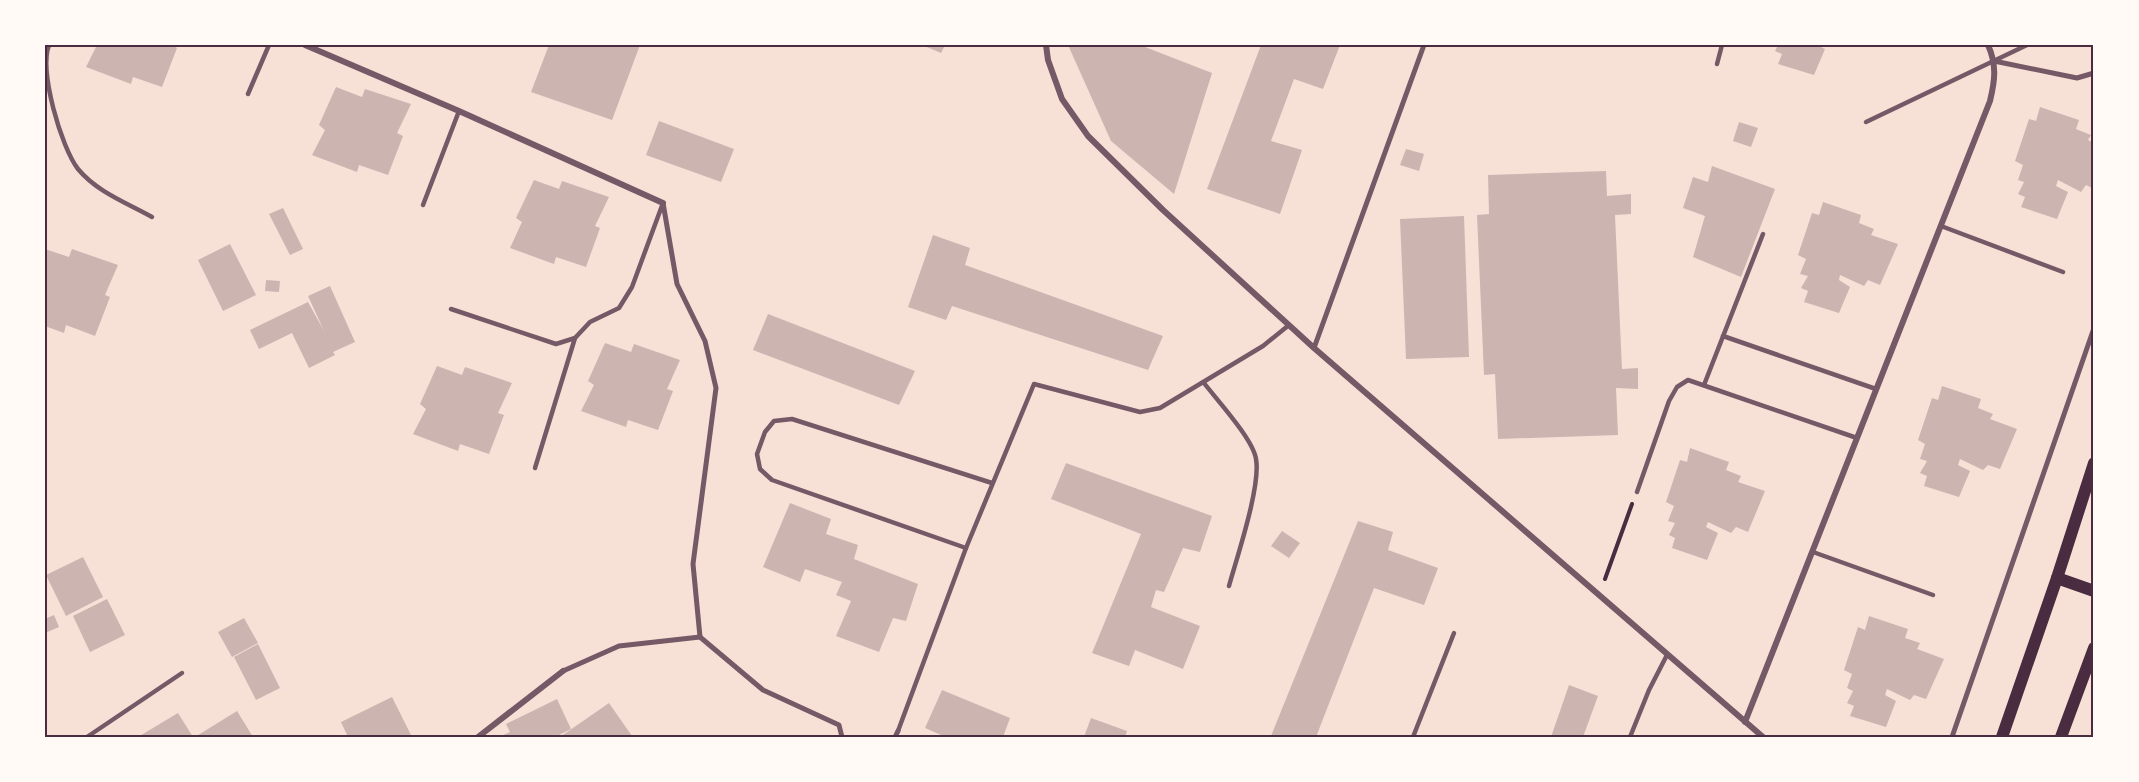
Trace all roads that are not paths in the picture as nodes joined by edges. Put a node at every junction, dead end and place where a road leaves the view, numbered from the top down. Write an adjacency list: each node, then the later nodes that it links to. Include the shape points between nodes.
1 (49, 45): 17 (lane, via 47,84 61,133 77,168 98,188)
2 (269, 45): 12 (lane)
3 (305, 45): 13 (street)
4 (1046, 45): 22 (street, via 1062,99 1088,136)
5 (1424, 45): 26 (street)
6 (1722, 45): 10 (lane)
7 (1988, 45): 9 (street)
8 (2027, 45): 9 (lane)
9 (1994, 61): 11 (street, via 2077,78); 14 (lane); 18 (street, via 1990,101)
10 (1717, 64)
11 (2094, 73)
12 (248, 94)
13 (459, 111): 15 (street); 16 (lane)
14 (1866, 122)
15 (663, 203): 25 (lane, via 632,287 619,308 590,322); 42 (street, via 676,284 705,341 716,388 693,564)
16 (423, 205)
17 (152, 217)
18 (1941, 226): 20 (lane); 29 (street)
19 (1763, 234): 24 (lane)
20 (2063, 272)
21 (451, 309): 25 (lane, via 556,344)
22 (1289, 325): 26 (street); 27 (lane)
23 (2094, 328): 55 (street)
24 (1723, 336): 28 (lane); 29 (lane)
25 (574, 338): 32 (lane)
26 (1314, 348): 44 (street)
27 (1204, 383): 33 (lane, via 1160,408 1140,412 1034,384); 38 (lane, via 1256,459 1255,486)
28 (1704, 385): 30 (lane); 34 (lane, via 1688,380 1677,387)
29 (1876, 389): 30 (street)
30 (1857, 438): 36 (street)
31 (2094, 463): 37 (main road)
32 (535, 468)
33 (992, 483): 35 (lane); 35 (lane, via 792,418 774,422 765,432 757,454 760,469 772,480)
34 (1636, 492)
35 (966, 548): 48 (lane)
36 (1813, 552): 40 (lane); 47 (street)
37 (2057, 578): 39 (main road); 56 (main road)
38 (1229, 586)
39 (2094, 591)
40 (1933, 595)
41 (1454, 633): 52 (lane)
42 (699, 637): 45 (street, via 619,646); 51 (street, via 763,690 839,725)
43 (2094, 648): 57 (main road)
44 (1667, 655): 47 (street); 53 (lane)
45 (564, 670): 50 (street)
46 (182, 673): 49 (lane)
47 (1745, 722): 54 (street)
48 (897, 734)
49 (87, 737)
50 (478, 737)
51 (843, 737)
52 (1413, 737)
53 (1630, 737)
54 (1763, 737)
55 (1952, 737)
56 (2002, 737)
57 (2061, 737)

